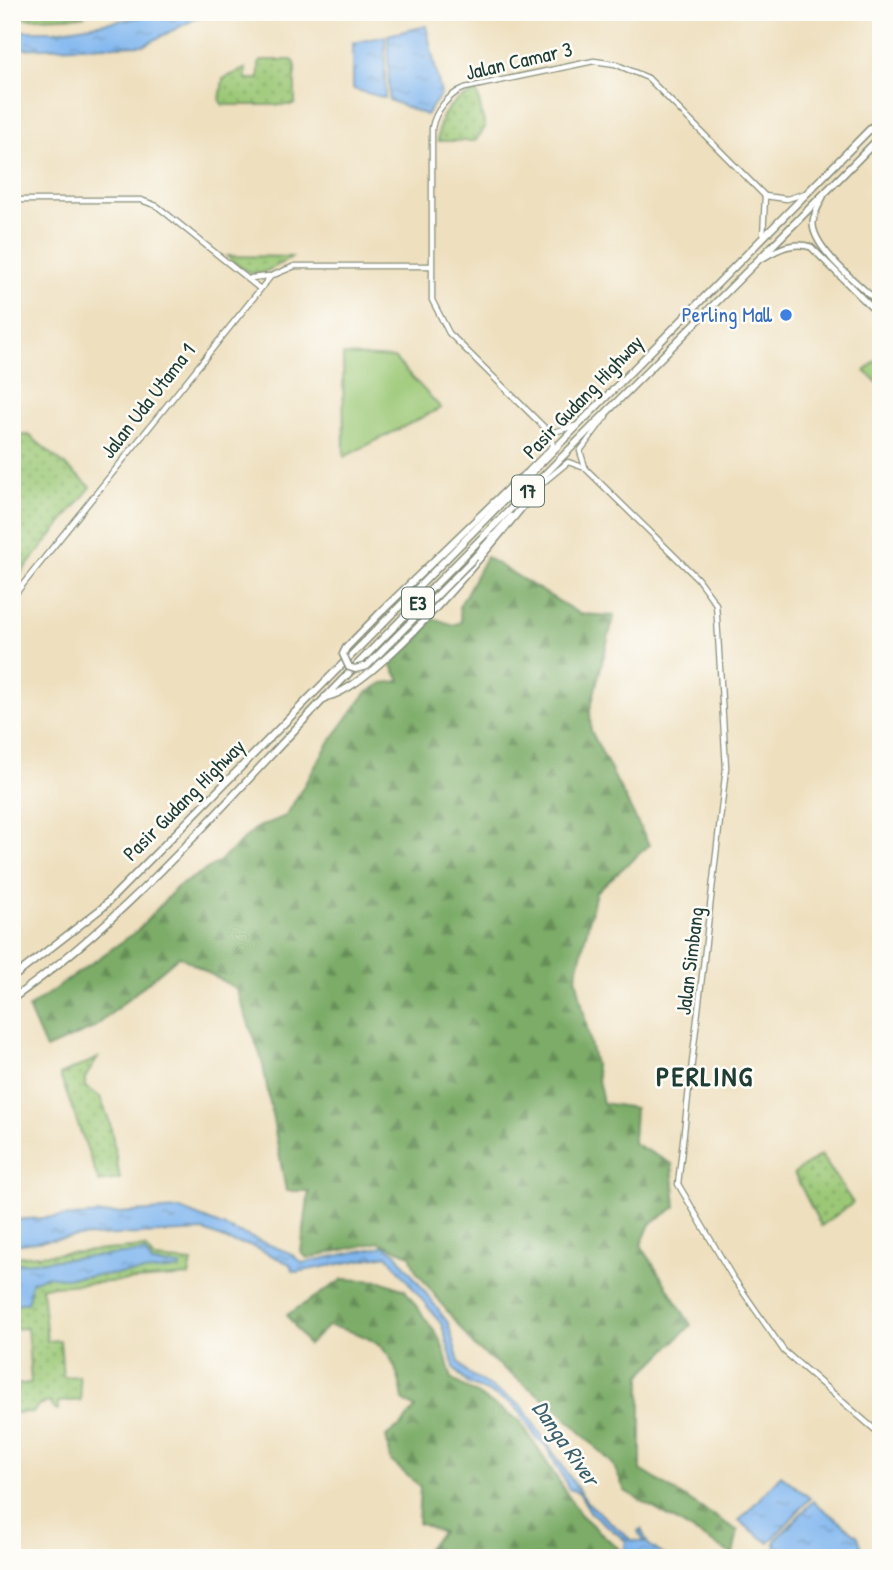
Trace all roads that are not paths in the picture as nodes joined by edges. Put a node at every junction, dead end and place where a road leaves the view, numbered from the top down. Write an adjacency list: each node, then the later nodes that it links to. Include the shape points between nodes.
1 (881, 118): 3 (highway, Pasir Gudang Highway / 17)
2 (881, 136): 4 (highway, Pasir Gudang Highway / 17)
3 (813, 188): 5 (street, via 798,197); 7 (highway, Pasir Gudang Highway / 17)
4 (824, 195): 8 (highway, Pasir Gudang Highway / 17); 14 (main road, via 813,222 816,237)
5 (765, 196): 7 (street); 9 (street, Jalan Camar 3, via 648,78 594,61 452,94 432,128)
6 (12, 200): 11 (street, via 141,200 157,206)
7 (763, 238): 17 (highway, Pasir Gudang Highway / 17)
8 (754, 263): 15 (main road, via 782,247 811,247); 16 (highway, Pasir Gudang Highway / 17)
9 (430, 266): 10 (street, Jalan Uda Utama 1, via 295,266); 18 (street, Jalan Camar 3, via 432,300 447,330)
10 (271, 276): 11 (street); 12 (street, Jalan Uda Utama 1)
11 (246, 277): 12 (street); 13 (street, via 252,289)
12 (259, 288): 13 (street, Jalan Uda Utama 1)
13 (249, 300): 27 (street, Jalan Uda Utama 1)
14 (881, 305)
15 (881, 317)
16 (614, 406): 19 (highway, Pasir Gudang Highway / 17); 21 (street, via 580,451)
17 (578, 425): 18 (street); 20 (highway, Pasir Gudang Highway / 17)
18 (550, 433): 22 (street, via 552,446)
19 (568, 450): 23 (highway); 26 (highway, Pasir Gudang Highway / 17)
20 (540, 465): 22 (highway); 25 (highway, Pasir Gudang Highway / 17)
21 (585, 468): 23 (street, via 568,462); 31 (street, Jalan Simbang, via 697,578 716,604 726,768 678,1184 732,1276 784,1351)
22 (527, 472): 24 (highway, bridge, via 346,648 343,654 349,667 367,666)
23 (539, 486): 24 (highway)
24 (523, 506): 28 (highway, via 489,551 380,664 336,695)
25 (480, 526): 29 (highway, Pasir Gudang Highway / E3, via 102,908)
26 (487, 532): 28 (highway, Pasir Gudang Highway / E3)
27 (12, 598)
28 (325, 697): 30 (highway, Pasir Gudang Highway / E3, via 112,920)
29 (12, 978)
30 (12, 999)
31 (881, 1435)

